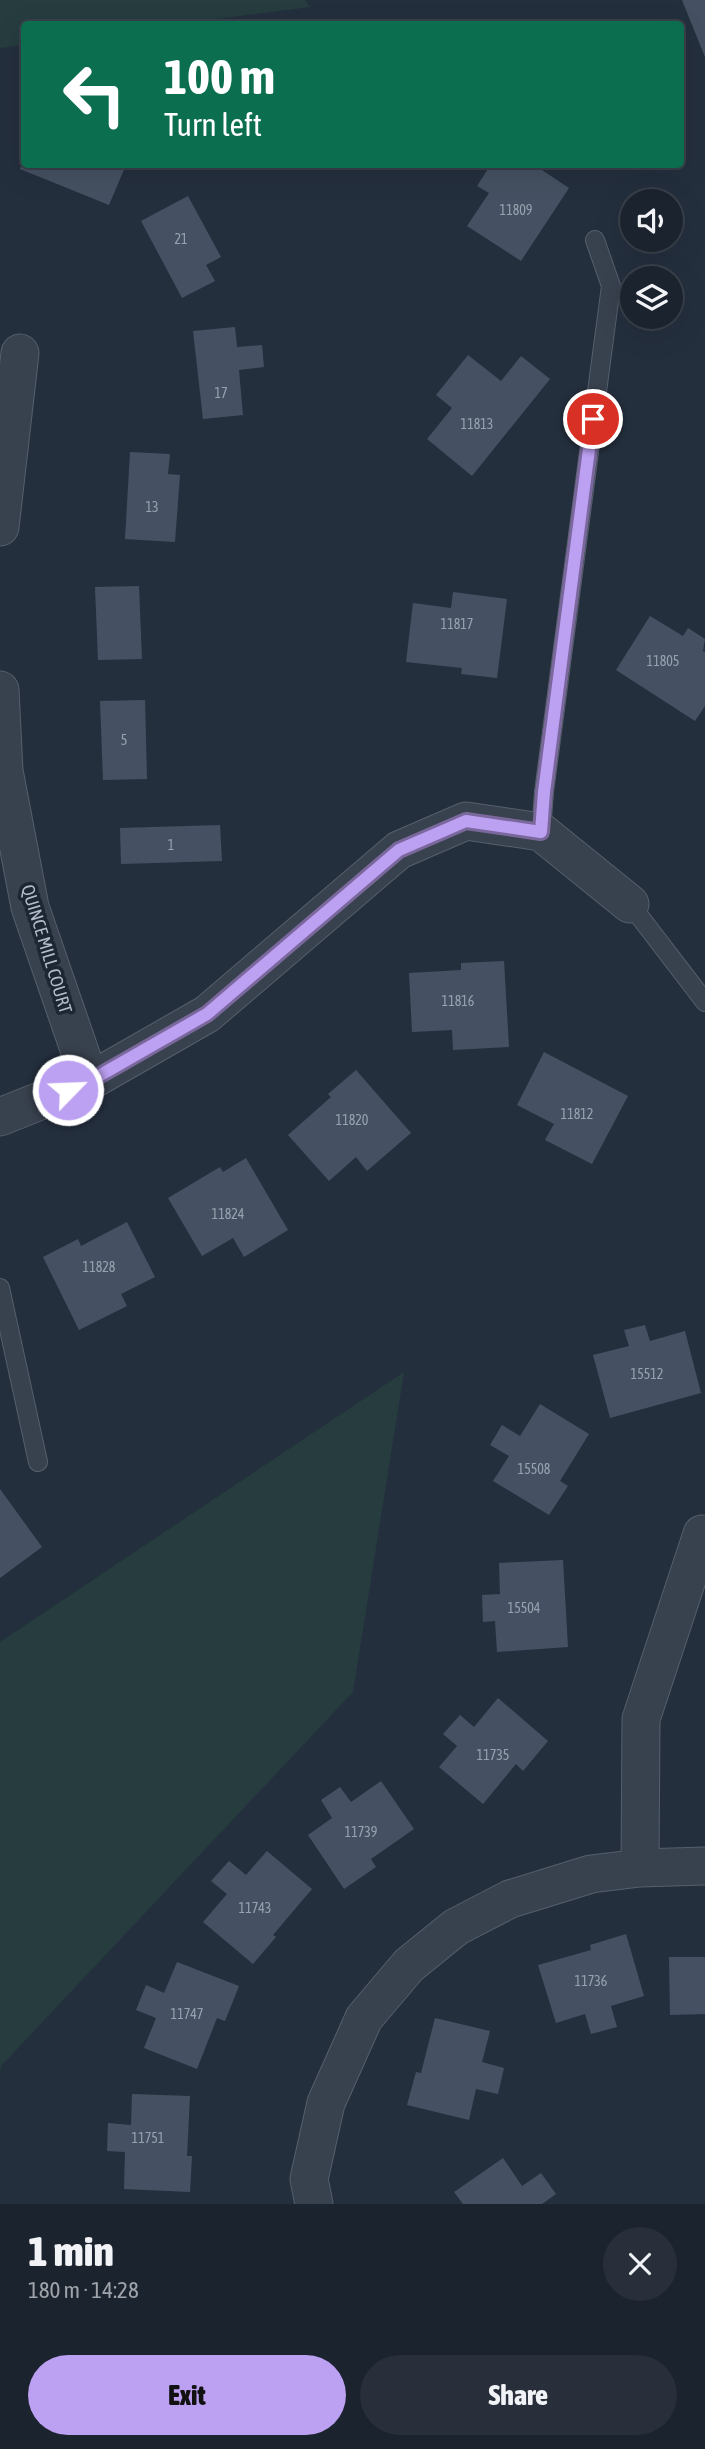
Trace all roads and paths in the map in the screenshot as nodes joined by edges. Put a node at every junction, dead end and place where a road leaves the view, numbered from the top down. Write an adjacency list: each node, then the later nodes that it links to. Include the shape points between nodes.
1 (595, 240): 5 (lane, via 611,286)
2 (20, 353): 3 (street)
3 (0, 527)
4 (0, 690): 8 (street, QUINCE MILL COURT, via 4,771 30,907)
5 (541, 832): 6 (street); 8 (street, via 466,821 399,850 207,1014)
6 (630, 904): 7 (lane)
7 (705, 1002)
8 (90, 1081): 9 (street)
9 (0, 1117)
10 (0, 1288): 11 (lane)
11 (38, 1462)
12 (702, 1534): 14 (street, via 641,1719)
13 (705, 1866): 14 (street)
14 (640, 1868): 15 (street, via 591,1874 510,1899 456,1927 409,1965 363,2018 327,2103 309,2179)
15 (314, 2204)

